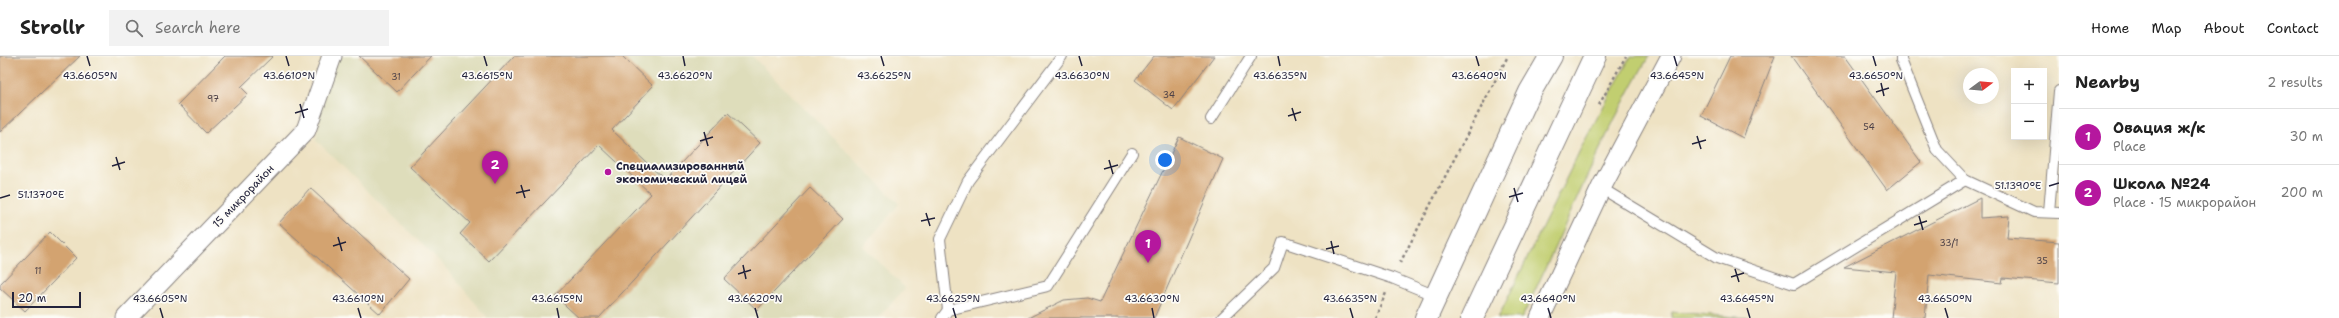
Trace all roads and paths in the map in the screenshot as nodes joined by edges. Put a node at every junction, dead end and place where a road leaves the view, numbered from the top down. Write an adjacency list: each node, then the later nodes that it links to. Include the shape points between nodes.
1 (332, 56): 18 (street, 15 микрорайон, via 306,130)
2 (1062, 56): 17 (lane, via 968,181 940,239)
3 (1251, 56): 10 (lane)
4 (1508, 56): 15 (path)
5 (1551, 56): 16 (main road, via 1530,92)
6 (1595, 56): 22 (main road)
7 (1671, 56): 13 (street)
8 (1901, 56): 12 (lane, via 1900,60 1937,150)
9 (2059, 91): 14 (lane)
10 (1211, 119)
11 (1132, 154): 17 (lane, via 1048,286)
12 (1965, 180): 13 (lane, via 1794,284 1717,258); 14 (lane, via 2034,212)
13 (1601, 188): 23 (street)
14 (2054, 213)
15 (1392, 278): 16 (lane); 19 (lane, via 1283,242 1274,268); 20 (path)
16 (1436, 296): 21 (main road)
17 (945, 314)
18 (126, 318)
19 (1222, 318)
20 (1375, 318)
21 (1426, 318)
22 (1472, 318)
23 (1540, 318)

